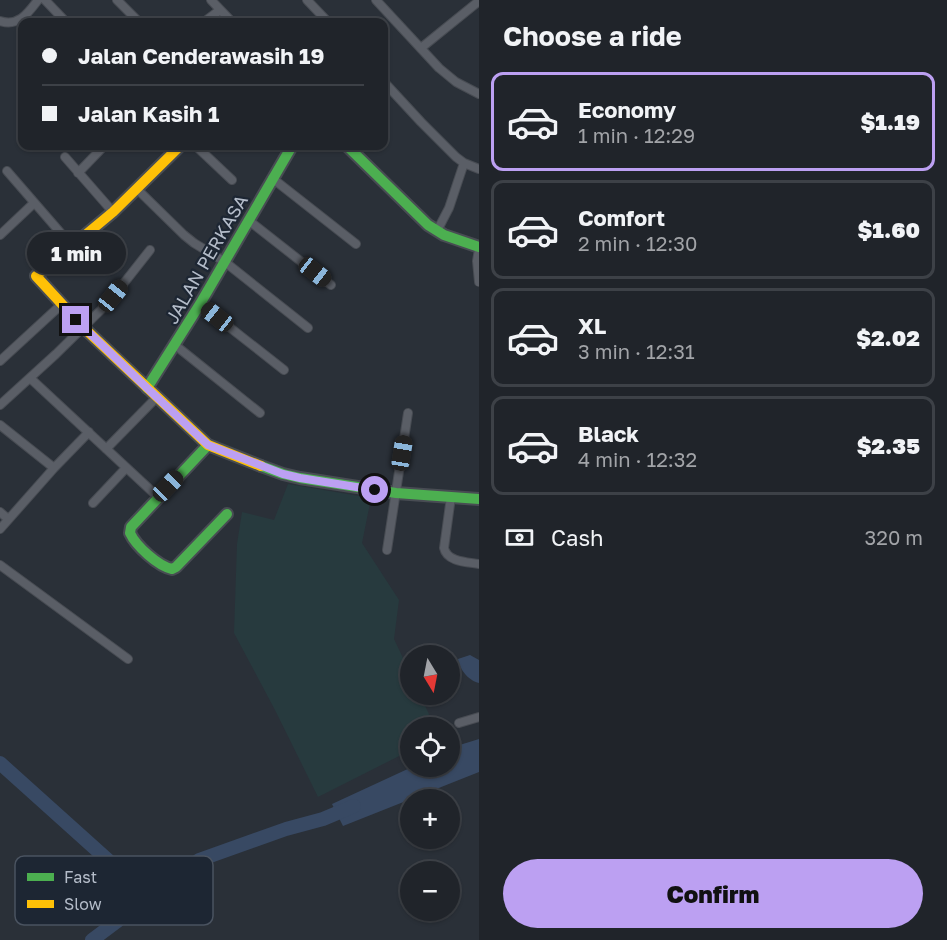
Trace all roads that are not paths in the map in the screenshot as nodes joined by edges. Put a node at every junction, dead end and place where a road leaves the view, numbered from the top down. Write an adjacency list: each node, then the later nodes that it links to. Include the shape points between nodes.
1 (38, 0): 11 (street)
2 (45, 0): 12 (street)
3 (117, 0): 13 (street)
4 (211, 0): 10 (street)
5 (307, 0): 9 (street)
6 (320, 0): 9 (street)
7 (479, 1): 19 (street)
8 (381, 2): 19 (street)
9 (314, 7): 16 (street)
10 (220, 10): 14 (street); 15 (street)
11 (23, 18)
12 (62, 18)
13 (135, 18)
14 (209, 18)
15 (228, 18)
16 (324, 18)
17 (0, 21): 18 (street)
18 (18, 21)
19 (421, 48): 21 (street, via 447,75)
20 (388, 86): 28 (street)
21 (479, 94)
22 (100, 150): 31 (street)
23 (176, 150): 34 (street)
24 (200, 150): 33 (street)
25 (290, 150): 32 (street, JALAN PERKASA)
26 (351, 150): 38 (street)
27 (65, 157): 31 (street)
28 (464, 163): 29 (street); 38 (street)
29 (479, 169)
30 (7, 171): 35 (street)
31 (78, 173): 36 (street)
32 (272, 178): 37 (street, JALAN PERKASA); 40 (street)
33 (232, 180)
34 (137, 189): 36 (street); 44 (street, via 184,235)
35 (34, 203): 39 (street); 41 (street)
36 (112, 212): 41 (street)
37 (248, 220): 44 (street, JALAN PERKASA); 46 (street)
38 (437, 231): 42 (street)
39 (0, 235)
40 (356, 244)
41 (72, 246): 47 (street, via 36,276)
42 (479, 248): 45 (street)
43 (150, 250): 49 (street, via 109,302)
44 (225, 262): 48 (street, JALAN PERKASA); 50 (street)
45 (479, 282)
46 (331, 285)
47 (62, 304): 49 (street); 52 (street)
48 (200, 304): 51 (street, JALAN PERKASA); 53 (street)
49 (83, 327): 54 (street); 55 (street)
50 (308, 328)
51 (175, 345): 55 (street, JALAN PERKASA); 58 (street)
52 (0, 361)
53 (284, 370)
54 (30, 378): 57 (street); 61 (street)
55 (147, 388): 56 (street)
56 (157, 397): 62 (street); 63 (street)
57 (0, 405)
58 (260, 413)
59 (408, 413): 66 (street)
60 (0, 425): 64 (street)
61 (89, 432): 63 (street); 64 (street)
62 (208, 445): 66 (street, via 283,474); 67 (street)
63 (106, 449): 65 (street)
64 (54, 468): 73 (street)
65 (126, 468): 67 (street); 70 (street)
66 (396, 493): 68 (street); 75 (street)
67 (158, 497): 72 (street, via 130,533 171,569)
68 (451, 497): 69 (street); 76 (street, via 445,553 456,560)
69 (479, 499)
70 (93, 503)
71 (0, 512): 73 (street)
72 (227, 514)
73 (8, 519): 74 (street)
74 (0, 529)
75 (387, 550)
76 (479, 564)
77 (0, 565): 78 (street)
78 (128, 659)
79 (479, 717): 80 (street)
80 (460, 723)

